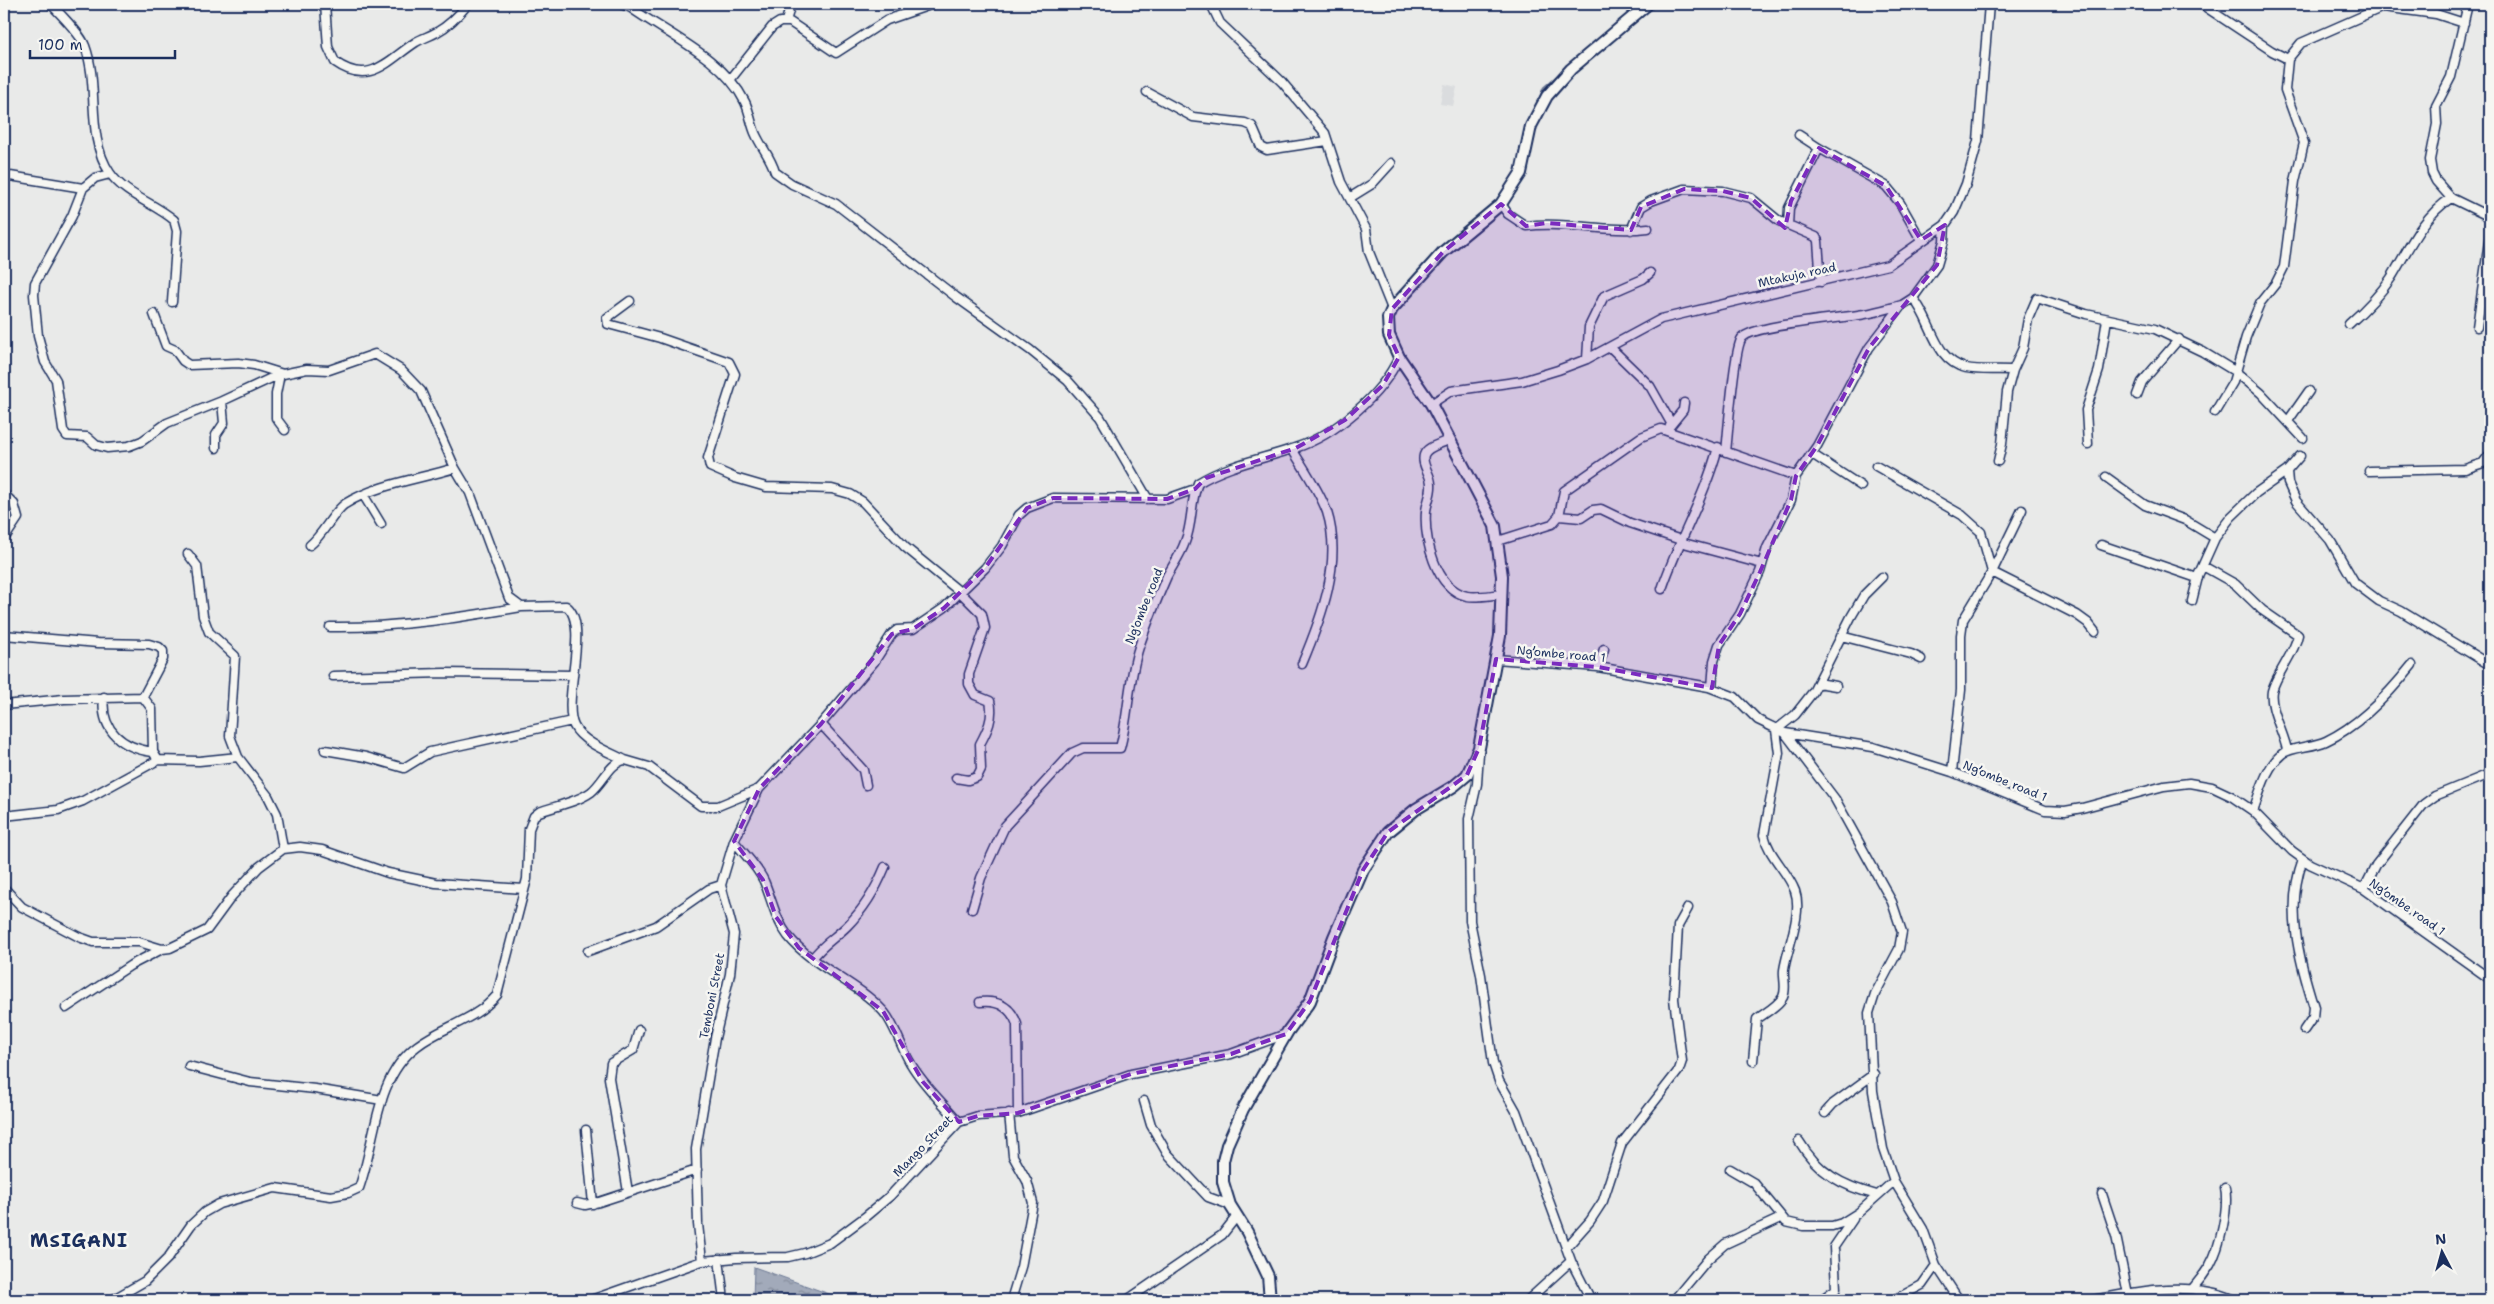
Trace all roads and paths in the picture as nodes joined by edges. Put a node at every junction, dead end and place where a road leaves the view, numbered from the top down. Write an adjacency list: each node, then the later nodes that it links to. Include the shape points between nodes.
1 (52, 4): 21 (street, via 85,45 97,141)
2 (325, 4): 3 (street, via 328,47 335,62 369,72 386,65 452,22)
3 (468, 4)
4 (621, 4): 15 (street, via 704,56)
5 (791, 4): 12 (street)
6 (933, 4): 12 (street, via 887,20 836,53)
7 (1211, 4): 18 (street, via 1220,23 1288,88 1320,125)
8 (1648, 4): 26 (street, via 1571,69 1542,102 1531,126 1521,173)
9 (1989, 4): 28 (street, Mtakuja road, via 1978,142 1966,184)
10 (2201, 4): 14 (street)
11 (2468, 4): 13 (street)
12 (786, 21): 15 (street, via 772,27)
13 (2464, 23): 14 (street, via 2436,14 2383,7 2301,43); 25 (street, via 2451,77 2436,106 2437,124 2430,160 2436,181)
14 (2288, 59): 50 (street, via 2285,90 2304,143 2295,181 2284,267 2260,302)
15 (730, 80): 82 (street, via 745,102 755,133 775,172 792,184 836,204 1068,381 1100,417)
16 (1147, 92): 18 (street, via 1193,118 1246,123 1252,126 1261,147 1267,150)
17 (1799, 135): 19 (street)
18 (1327, 141): 24 (street, via 1341,182)
19 (1819, 148): 29 (street, via 1789,208); 33 (street, via 1886,186 1900,203)
20 (1391, 163): 24 (street, via 1372,184)
21 (110, 174): 23 (street, via 95,178); 38 (street, via 124,188 174,220 177,231)
22 (4, 175): 23 (street)
23 (83, 188): 54 (street, via 34,289 38,336 45,362 56,380 63,430 67,436 87,437 100,447 123,447 142,441 167,424)
24 (1351, 197): 40 (street, via 1366,230 1369,252)
25 (2451, 198): 27 (street); 43 (street, via 2433,211 2380,292)
26 (1501, 204): 31 (street, via 1508,214 1526,226 1548,223); 40 (street, via 1443,252)
27 (2490, 217)
28 (1945, 225): 33 (street, Mtakuja road); 36 (street, via 1937,265)
29 (1788, 226): 31 (street, via 1751,198 1723,191 1684,189 1641,208); 35 (street, via 1818,241)
30 (1648, 228): 31 (street)
31 (1631, 230)
32 (2490, 234): 44 (street)
33 (1921, 240): 35 (street, Mtakuja road, via 1888,265)
34 (1650, 273): 48 (street, via 1604,296 1589,327)
35 (1821, 282): 46 (street, Mtakuja road, via 1660,319)
36 (1914, 298): 39 (street); 49 (street, via 1948,360 1966,368)
37 (630, 301): 99 (street, via 607,318 608,324 729,362 736,374 708,458 710,467 766,487 832,489 850,494 863,502 905,547)
38 (172, 302)
39 (1902, 305): 67 (street, via 1867,314 1780,325 1742,338); 68 (street, via 1869,348)
40 (1392, 308): 47 (street, via 1388,318 1389,335)
41 (154, 314): 51 (street, via 166,346 175,350 189,365 238,363)
42 (2107, 319): 45 (street, via 2156,329); 49 (street, via 2037,298 2028,320 2023,348); 63 (street, via 2099,370 2086,410)
43 (2349, 324)
44 (2477, 327)
45 (2179, 339): 50 (street); 53 (street, via 2142,382)
46 (1610, 346): 48 (street, Mtakuja road); 59 (street, via 1656,393)
47 (1399, 357): 56 (street); 66 (street, via 1382,385 1346,420)
48 (1587, 359): 56 (street, Mtakuja road, via 1522,380 1451,391)
49 (2013, 370): 71 (street)
50 (2236, 372): 57 (street); 58 (street)
51 (280, 374): 54 (street); 60 (street, via 276,418); 73 (street, via 308,369 330,370 367,355 378,354 421,391)
52 (2309, 391): 58 (street)
53 (2137, 395)
54 (222, 401): 65 (street, via 224,423 216,435)
55 (1684, 403): 59 (street, via 1683,410)
56 (1431, 404): 62 (street)
57 (2215, 412)
58 (2288, 421): 61 (street)
59 (1670, 426): 64 (street); 84 (street, via 1641,437 1564,491)
60 (285, 430)
61 (2303, 438)
62 (1450, 439): 88 (street, via 1495,526); 100 (street, via 1424,454 1431,485 1426,511 1430,554 1444,578 1466,596)
63 (2088, 444)
64 (1718, 447): 67 (street); 89 (street)
65 (216, 448)
66 (1292, 449): 79 (street, via 1206,478); 110 (street, via 1321,498 1331,539 1330,577)
67 (1726, 452): 76 (street)
68 (1812, 454): 76 (street); 78 (street)
69 (2490, 454): 75 (street, via 2483,463 2465,469)
70 (2300, 456): 74 (street)
71 (1998, 461)
72 (1876, 466): 95 (street, via 1962,515 1981,532)
73 (455, 468): 81 (street); 102 (street, via 470,493 508,598)
74 (2287, 471): 87 (street, via 2244,504); 112 (street, via 2296,502 2330,540 2355,583 2379,601 2402,611)
75 (2369, 471)
76 (1796, 476): 93 (street, via 1791,500)
77 (2106, 477): 87 (street, via 2145,505 2185,520)
78 (1861, 486)
79 (1195, 489): 82 (street, via 1167,499); 149 (street, Ng'ombe road, via 1185,544 1168,575 1138,649 1120,748 1083,748 1072,753 1005,826 981,878)
80 (4, 494): 86 (street, via 14,504 18,518)
81 (364, 496): 85 (street); 91 (street, via 344,505)
82 (1148, 499): 99 (street, via 1069,498 1038,502 1019,515 1002,546)
83 (2022, 510): 95 (street)
84 (1559, 516): 88 (street, via 1552,524); 89 (street, via 1581,518 1601,509)
85 (381, 524)
86 (4, 538)
87 (2215, 538): 94 (street)
88 (1498, 541): 100 (street)
89 (1681, 541): 93 (street); 98 (street)
90 (2101, 544): 97 (street)
91 (310, 545)
92 (188, 554): 130 (street, via 196,566 203,616 209,632 235,656 230,736)
93 (1762, 564): 118 (street, via 1740,614 1719,645)
94 (2202, 566): 97 (street); 128 (street, via 2234,584 2262,610 2298,635 2290,659 2272,690)
95 (1992, 572): 104 (street, via 2077,615); 133 (street, via 1963,620 1961,690)
96 (1882, 577): 106 (street, via 1864,595)
97 (2198, 577): 101 (street)
98 (1662, 589)
99 (960, 592): 123 (street, via 928,619 913,628 892,634 874,662); 135 (street, via 985,621 968,674 975,695 990,701 991,712 986,736 980,744 979,774 968,780)
100 (1502, 594): 108 (street)
101 (2192, 601)
102 (521, 607): 103 (street, via 455,619); 114 (street, via 550,605 570,609 575,618)
103 (330, 627)
104 (2095, 632)
105 (4, 635): 120 (street, via 159,647 163,651 163,659)
106 (1841, 636): 109 (street); 116 (street)
107 (1604, 649): 113 (street)
108 (1496, 659): 113 (street, Ng’ombe road 1); 126 (street)
109 (1921, 659)
110 (1302, 664)
111 (2412, 665): 128 (street, via 2366,714 2345,731 2309,747)
112 (2490, 665)
113 (1598, 667): 118 (street, Ng’ombe road 1)
114 (573, 675): 115 (street, via 436,673); 122 (street)
115 (333, 676)
116 (1818, 682): 117 (street); 124 (street, via 1795,715)
117 (1836, 686)
118 (1712, 688): 124 (street, Ng’ombe road 1, via 1735,697 1758,720)
119 (104, 697): 120 (street); 121 (street); 129 (street, via 103,716 115,734 135,750)
120 (143, 697): 129 (street, via 152,709)
121 (4, 705)
122 (572, 721): 127 (street, via 430,752 404,768); 132 (street, via 583,736)
123 (821, 724): 136 (street, via 863,770); 137 (street)
124 (1776, 730): 125 (street, Ng’ombe road 1); 159 (street, via 1779,753 1764,835 1767,848 1789,877 1796,894 1796,906 1782,997 1757,1019)
125 (1785, 733): 133 (street, Ng’ombe road 1, via 1873,747); 161 (street, via 1835,799 1892,902 1902,932 1899,949 1875,994 1869,1013)
126 (1479, 748): 158 (street, via 1467,775 1388,832 1363,870 1310,1001); 183 (street, via 1477,784 1469,819 1470,921 1493,1063 1516,1111)
127 (325, 750)
128 (2287, 750): 138 (street, via 2268,772)
129 (152, 752): 131 (street)
130 (238, 756): 131 (street, via 199,761); 141 (street, via 268,796 277,814)
131 (158, 760): 139 (street, via 83,801 58,810)
132 (625, 760): 137 (street, via 649,767 701,806 718,806); 146 (street, via 615,764 592,792 534,816 529,829)
133 (1952, 772): 138 (street, Ng’ombe road 1, via 2045,810 2065,811 2164,786 2189,783 2212,787)
134 (2489, 774): 147 (street, via 2424,804 2376,865)
135 (956, 778)
136 (866, 785)
137 (759, 789): 140 (street)
138 (2253, 811): 142 (street, Ng’ombe road 1)
139 (4, 816)
140 (734, 842): 144 (street); 152 (street, via 763,880 776,917 788,935)
141 (283, 849): 146 (street, via 322,850 388,872 436,883); 150 (street, via 259,867 207,930 170,948)
142 (2303, 859): 147 (street, Ng’ombe road 1); 157 (street, via 2297,875 2294,910 2299,950 2314,1007 2313,1017)
143 (885, 866): 152 (street, via 867,902 846,927 821,946)
144 (721, 885): 151 (street, via 688,902 656,926); 171 (street, Temboni Street, via 734,934 733,955 698,1126)
145 (4, 888): 150 (street, via 22,907 79,937 93,942 139,942)
146 (524, 889): 162 (street, via 497,996 486,1009 418,1045 405,1057)
147 (2364, 889): 153 (street, Ng’ombe road 1)
148 (1688, 908): 183 (street, via 1678,926 1674,999 1682,1061 1679,1070 1622,1143 1603,1201)
149 (972, 909)
150 (162, 948): 155 (street)
151 (588, 951)
152 (812, 959): 167 (street, via 883,1011 899,1045 923,1082)
153 (2490, 979)
154 (980, 1002): 166 (street, via 1008,1008 1017,1024)
155 (66, 1008)
156 (639, 1030): 174 (street, via 633,1050 611,1063 610,1068)
157 (2304, 1030)
158 (1286, 1034): 166 (street, Mango Street, via 1231,1054 1130,1074); 179 (street, via 1243,1109 1227,1145 1223,1182)
159 (1753, 1061)
160 (189, 1066): 162 (street, via 250,1082)
161 (1874, 1074): 165 (street, via 1833,1104); 172 (street, via 1873,1091)
162 (382, 1100): 190 (street, via 359,1188 331,1196 275,1188 219,1204 192,1224 168,1258 145,1281)
163 (1144, 1101): 179 (street, via 1151,1125 1167,1153 1208,1197)
164 (1009, 1113): 166 (street, Mango Street); 167 (street, Mango Street, via 978,1116); 193 (street, via 1013,1156 1027,1180 1033,1203)
165 (1826, 1113)
166 (1018, 1114)
167 (959, 1122): 184 (street, Mango Street, via 890,1196 830,1243 788,1257)
168 (586, 1130): 178 (street)
169 (1799, 1141): 176 (street, via 1812,1161 1834,1179 1849,1188)
170 (1730, 1169): 182 (street, via 1754,1183)
171 (697, 1170): 174 (street); 185 (street, Temboni Street)
172 (1894, 1181): 176 (street); 187 (street, via 1922,1229)
173 (2225, 1188): 188 (street, via 2228,1200 2210,1265)
174 (628, 1192): 178 (street)
175 (2102, 1194): 189 (street, via 2116,1236)
176 (1877, 1195): 180 (street)
177 (577, 1203): 178 (street)
178 (593, 1204)
179 (1230, 1205): 181 (street)
180 (1858, 1213): 182 (street, via 1832,1226 1791,1225); 199 (street, via 1834,1247 1836,1289)
181 (1237, 1216): 194 (street, via 1222,1235); 195 (street, via 1268,1276)
182 (1781, 1218): 198 (street, via 1724,1244)
183 (1566, 1248): 186 (street)
184 (719, 1259): 185 (street, Mango Street); 192 (street)
185 (702, 1261): 191 (street, Mango Street)
186 (1571, 1261): 196 (street); 197 (street)
187 (1936, 1265): 200 (street, via 1922,1285); 201 (street)
188 (2193, 1288): 189 (street); 203 (street)
189 (2129, 1297): 202 (street)
190 (112, 1300)
191 (593, 1300)
192 (724, 1300)
193 (1011, 1300)
194 (1127, 1300)
195 (1270, 1300)
196 (1528, 1300)
197 (1591, 1300)
198 (1674, 1300)
199 (1821, 1300)
200 (1894, 1300)
201 (1959, 1300)
202 (2093, 1300)
203 (2235, 1300)

